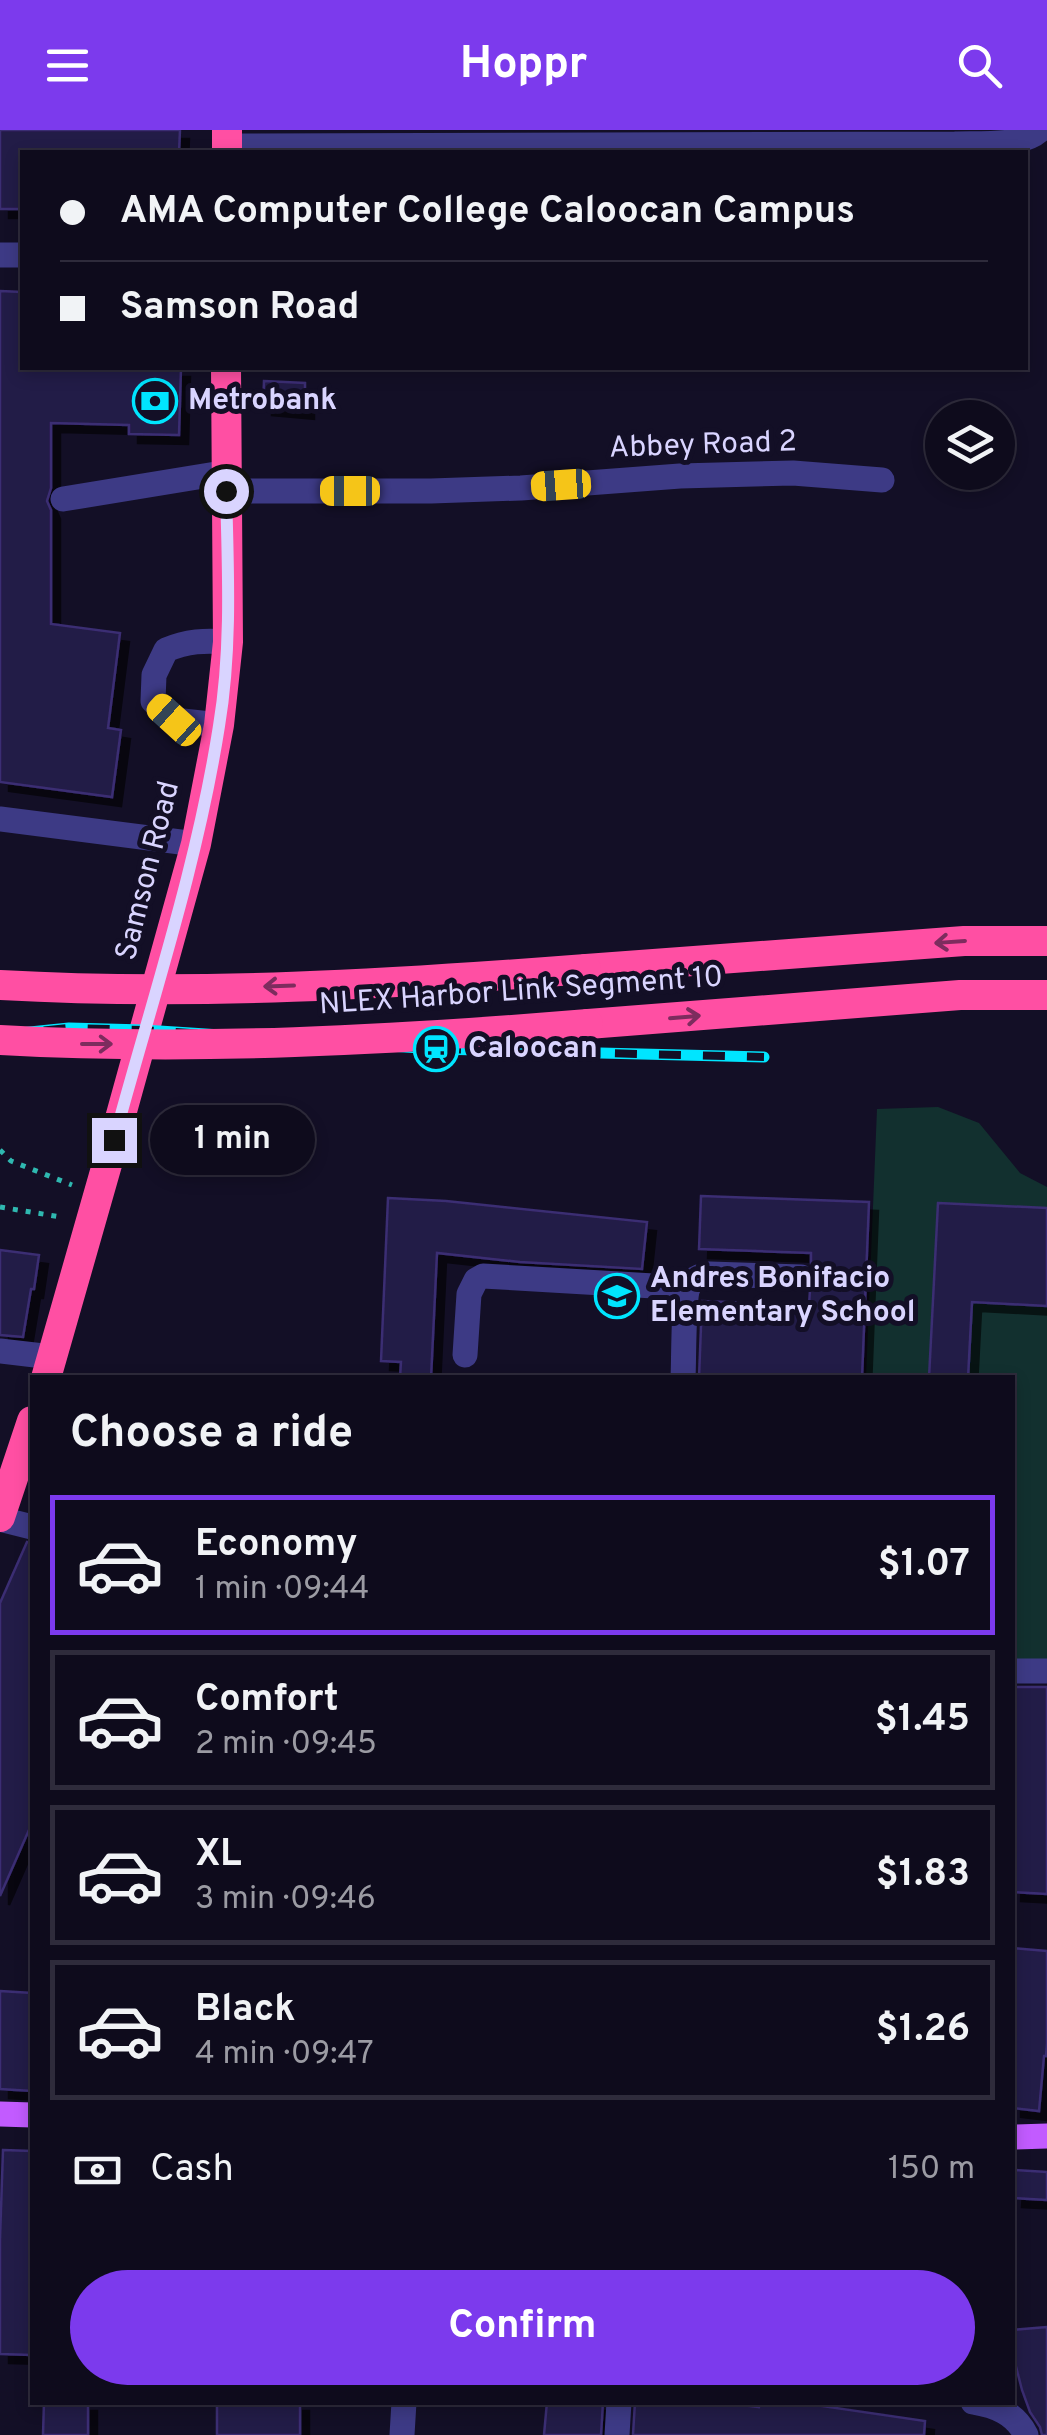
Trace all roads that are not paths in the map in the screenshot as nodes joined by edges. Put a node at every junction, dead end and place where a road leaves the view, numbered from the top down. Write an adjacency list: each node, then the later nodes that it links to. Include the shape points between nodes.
1 (1040, 130): 3 (street, via 1021,141)
2 (227, 143): 3 (street)
3 (695, 149)
4 (226, 370): 6 (highway, Samson Road)
5 (882, 480): 6 (street, Abbey Road 2, via 793,473 431,491)
6 (227, 481): 7 (street, Abbey Road 2); 8 (highway, Samson Road)
7 (64, 499)
8 (228, 642): 9 (highway, Samson Road); 9 (street, via 181,643 166,650 154,675 153,701 174,720)
9 (220, 725): 11 (highway, Samson Road)
10 (0, 818): 11 (street)
11 (196, 844): 20 (highway, Samson Road)
12 (1047, 940): 13 (highway, NLEX Harbor Link Segment 10, one-way to 13, bridge, via 412,982 239,988)
13 (0, 984)
14 (1047, 995): 15 (highway, NLEX Harbor Link Segment 10, one-way to 14, bridge, via 413,1038 960,994)
15 (0, 1040)
16 (801, 1276): 17 (street, via 702,1275)
17 (688, 1288): 19 (street, via 483,1276 470,1294); 21 (street)
18 (0, 1350): 20 (street)
19 (465, 1355)
20 (49, 1367)
21 (683, 1375)
22 (30, 1427): 23 (highway)
23 (0, 1518): 24 (street)
24 (30, 1526)
25 (1015, 1671): 26 (street)
26 (1047, 1671)
27 (0, 2114): 28 (main road)
28 (30, 2114)
29 (1046, 2130): 30 (main road)
30 (1015, 2135)
31 (404, 2405): 34 (street)
32 (619, 2405): 35 (street)
33 (1005, 2407): 36 (street)
34 (402, 2435)
35 (617, 2435)
36 (1026, 2435)

